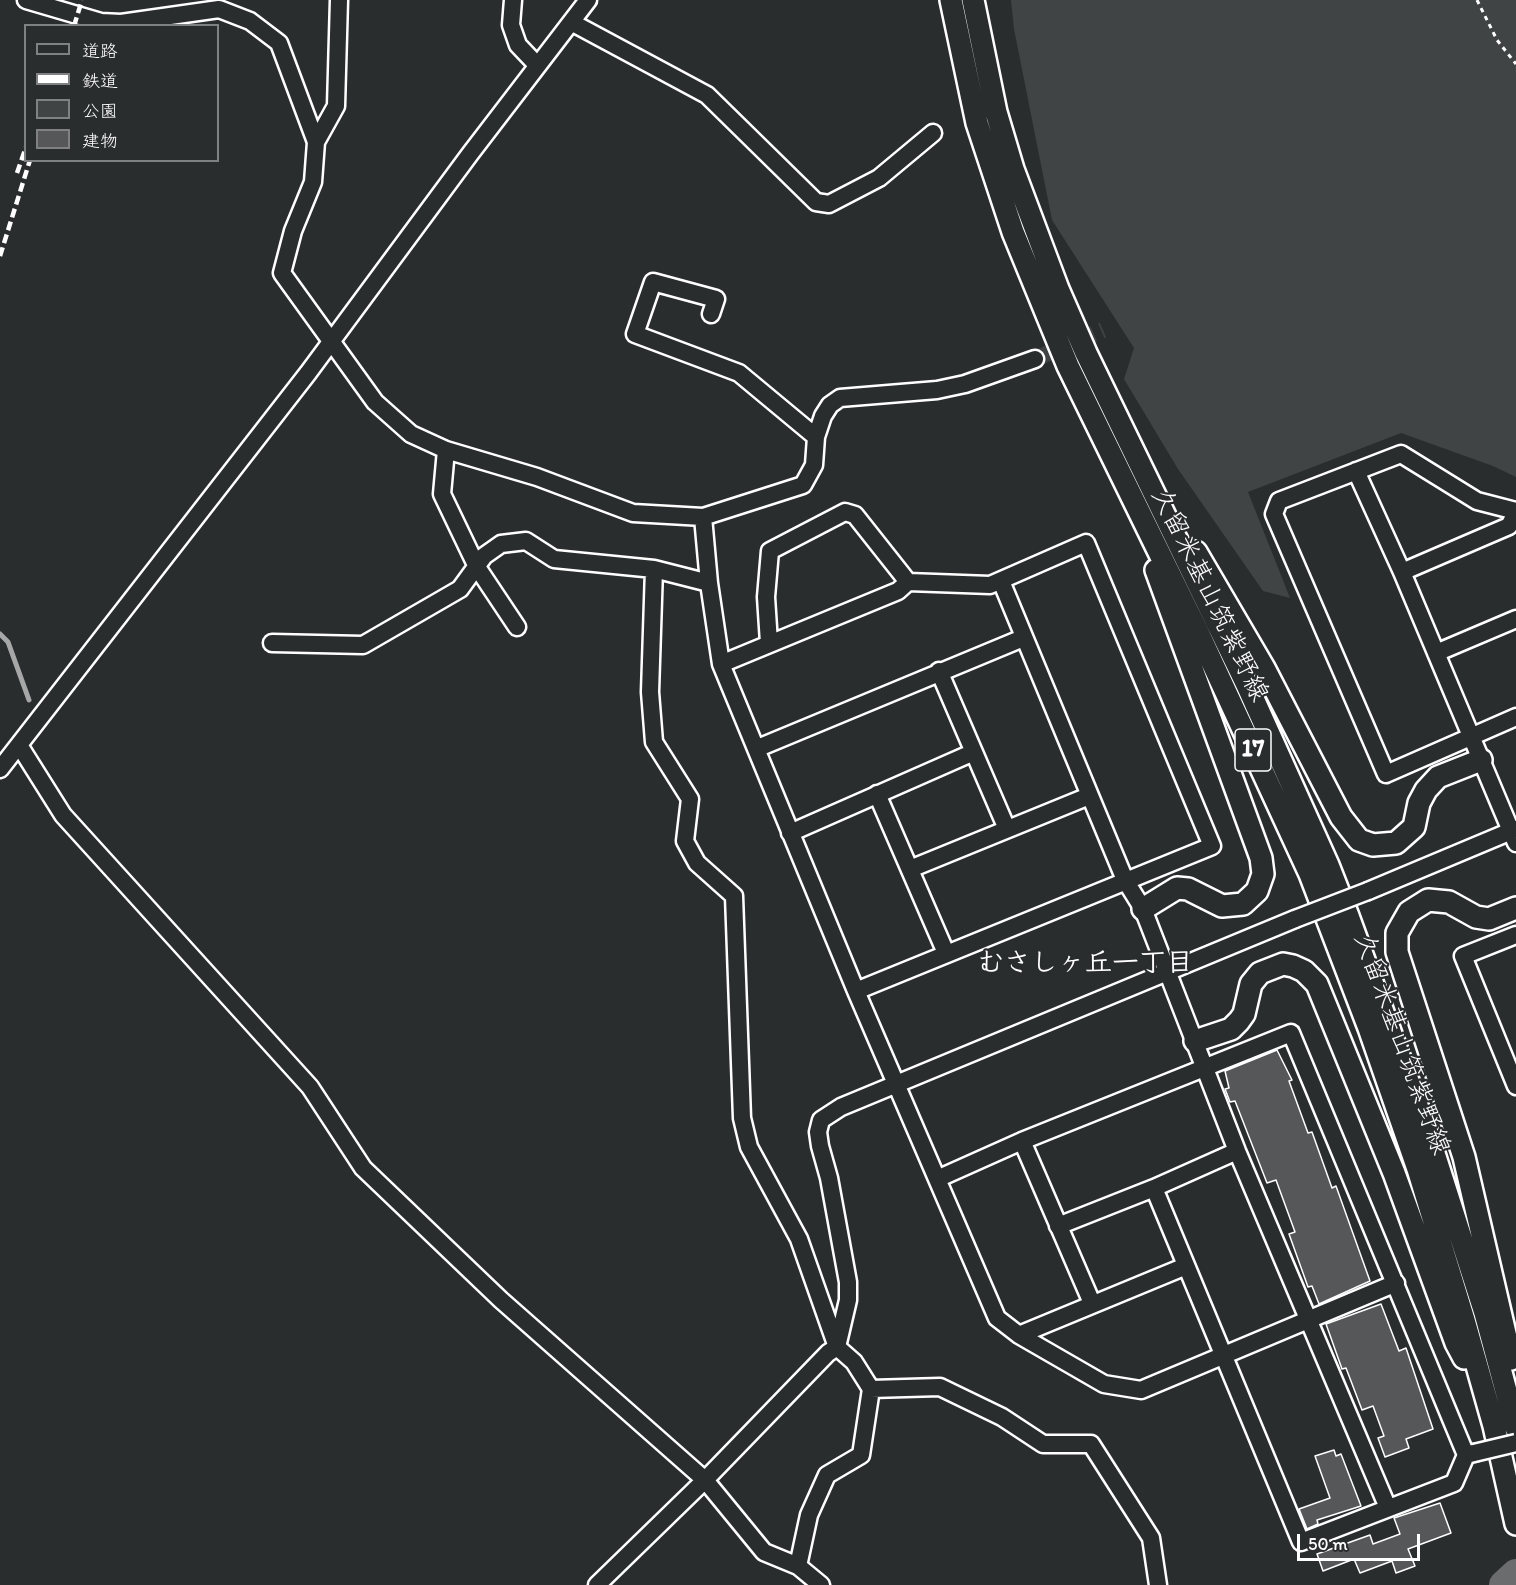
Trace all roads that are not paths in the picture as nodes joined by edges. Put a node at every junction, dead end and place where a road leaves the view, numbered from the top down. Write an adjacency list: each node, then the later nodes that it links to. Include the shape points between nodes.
1 (26, 0): 10 (street, via 121,24 219,9 250,21 279,43)
2 (339, 0): 10 (street, via 336,106)
3 (513, 0): 8 (street, via 511,25 518,45)
4 (588, 0): 7 (street)
5 (951, 0): 18 (main road, 久留米基山筑紫野線 / 17, via 976,123 1013,232 1068,366)
6 (973, 0): 17 (main road, 久留米基山筑紫野線 / 17, via 996,112 1032,220 1086,353)
7 (571, 22): 8 (street); 9 (street, via 707,95 816,202 830,204 879,178)
8 (537, 65): 12 (street)
9 (933, 133)
10 (316, 142): 12 (street, via 313,182 293,231 282,273)
11 (711, 314): 14 (street, via 716,299 653,282 635,334 739,373)
12 (331, 343): 15 (street, via 375,402 411,434); 37 (street)
13 (1035, 359): 14 (street, via 937,390 840,398 823,416)
14 (816, 437): 20 (street, via 814,465 803,484)
15 (446, 450): 20 (street, via 537,477 633,513); 21 (street, via 442,494)
16 (1356, 471): 19 (street, via 1401,454 1477,501); 23 (street); 36 (street, via 1279,501 1274,514 1386,774)
17 (1160, 507): 40 (main road, via 1195,550 1264,668 1341,817 1359,840 1373,845 1396,843 1414,827 1419,803 1438,777); 73 (main road, 久留米基山筑紫野線 / 17, via 1247,685 1348,916 1431,1144 1485,1313)
18 (1138, 510): 50 (main road, via 1160,585 1261,858 1263,874 1257,891 1243,904 1222,906 1188,889 1177,888); 72 (main road, 久留米基山筑紫野線 / 17, via 1319,896 1418,1169)
19 (1516, 512): 23 (street, via 1509,526)
20 (703, 516): 26 (street)
21 (477, 567): 22 (street, via 484,556 501,544 526,541 554,559); 28 (street); 30 (street, via 460,589 363,645)
22 (654, 569): 26 (street); 69 (street, via 650,692 654,742 690,799 685,841 697,863 734,896 742,1118 749,1147 799,1239)
23 (1402, 572): 32 (street)
24 (1000, 581): 25 (street, via 990,585); 29 (street); 48 (street, via 1086,543 1212,846)
25 (908, 582): 31 (street, via 898,591); 31 (street, via 855,515 844,512 770,551 766,597)
26 (709, 583): 33 (street)
27 (1516, 619): 32 (street)
28 (517, 627)
29 (1023, 638): 34 (street); 43 (street)
30 (272, 643)
31 (770, 643): 33 (street)
32 (1436, 653): 36 (street)
33 (721, 664): 38 (street)
34 (939, 671): 38 (street); 39 (street)
35 (1516, 717): 36 (street)
36 (1471, 737): 40 (street)
37 (19, 745): 41 (street); 76 (street, via 63,815 310,1087 363,1168 501,1300)
38 (758, 748): 45 (street)
39 (974, 752): 42 (street); 44 (street)
40 (1481, 760): 46 (street)
41 (0, 769)
42 (877, 794): 45 (street); 47 (street)
43 (1089, 796): 44 (street); 48 (street)
44 (1007, 829): 47 (street)
45 (790, 833): 54 (street)
46 (1514, 834): 53 (street, bridge)
47 (910, 869): 52 (street)
48 (1125, 880): 50 (street); 52 (street)
49 (1516, 908): 73 (main road, via 1489,919 1476,917 1449,902 1428,900 1408,912 1396,933 1397,952 1464,1157 1489,1260 1512,1364)
50 (1143, 909): 53 (street)
51 (1516, 935): 58 (street, via 1463,956)
52 (946, 952): 54 (street)
53 (1169, 970): 55 (street); 57 (street)
54 (856, 991): 57 (street)
55 (1196, 1041): 56 (street); 72 (main road, via 1231,1029 1239,1021 1251,984 1260,973 1283,964 1304,970 1317,984 1394,1173 1456,1343)
56 (1204, 1069): 59 (street); 60 (street); 65 (street, via 1291,1032)
57 (897, 1085): 61 (street); 69 (street, via 828,1113 818,1132 848,1282 848,1300)
58 (1516, 1086)
59 (1022, 1142): 61 (street); 63 (street)
60 (1237, 1151): 62 (street); 67 (street)
61 (937, 1179): 68 (street, via 997,1318)
62 (1154, 1188): 63 (street); 64 (street)
63 (1058, 1226): 66 (street)
64 (1186, 1266): 66 (street); 70 (street)
65 (1396, 1283): 67 (street); 75 (street)
66 (1092, 1303): 68 (street)
67 (1309, 1319): 70 (street); 77 (street)
68 (1019, 1335): 70 (street, via 1104,1384 1141,1390)
69 (837, 1347): 71 (street, via 854,1362); 76 (street)
70 (1222, 1356): 77 (street, via 1302,1542)
71 (871, 1389): 79 (street, via 861,1455 827,1475 809,1515); 82 (street, via 940,1387 1002,1417 1042,1444 1091,1444 1151,1538)
72 (1487, 1401): 78 (main road, 久留米基山筑紫野線 / 17)
73 (1514, 1422)
74 (1516, 1443): 75 (street, bridge)
75 (1470, 1454): 77 (street, via 1454,1483)
76 (705, 1480): 79 (street, via 764,1552); 80 (street)
77 (1388, 1508)
78 (1515, 1521)
79 (798, 1566): 81 (street)
80 (597, 1585)
81 (821, 1585)
82 (1158, 1585)

